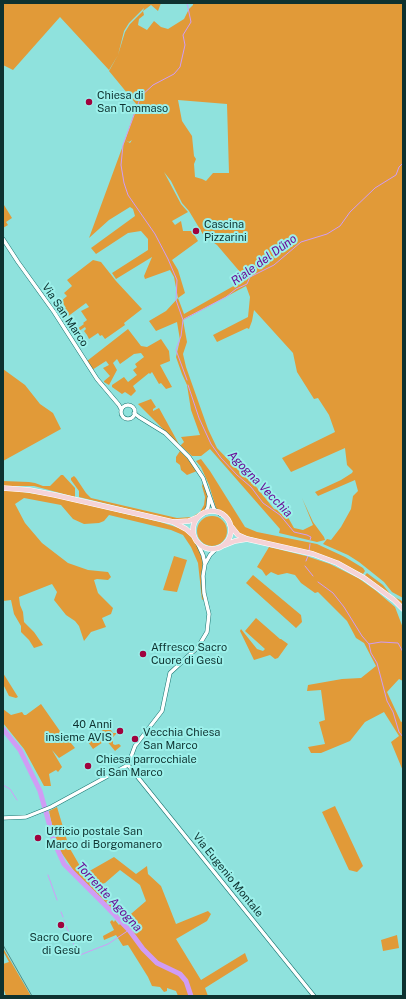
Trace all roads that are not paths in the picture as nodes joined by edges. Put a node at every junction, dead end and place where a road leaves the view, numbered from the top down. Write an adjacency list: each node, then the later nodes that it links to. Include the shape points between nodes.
1 (3, 239): 2 (street, Via San Marco, via 97,379)
2 (114, 399): 3 (street, Via San Marco); 4 (street, Via San Marco)
3 (125, 405): 4 (street); 5 (street, via 132,406)
4 (121, 409): 6 (street, via 123,417)
5 (134, 413): 6 (street); 7 (street)
6 (132, 417): 7 (street)
7 (139, 417): 9 (street, via 158,428 189,457 203,478)
8 (3, 488): 13 (main road, via 55,495)
9 (209, 497): 10 (street); 11 (street, via 214,509)
10 (205, 513): 11 (main road); 12 (main road)
11 (220, 514): 14 (main road)
12 (199, 517): 13 (main road); 15 (main road, via 194,526)
13 (173, 522): 15 (main road)
14 (230, 525): 16 (main road, via 238,535); 18 (main road, via 229,536)
15 (194, 536): 17 (main road)
16 (247, 539): 18 (main road); 21 (main road, via 313,554 337,563 364,578 394,600)
17 (197, 542): 19 (main road, via 205,548); 20 (street)
18 (223, 546): 19 (main road)
19 (216, 549): 20 (street)
20 (205, 564): 22 (street, via 208,630 198,647 170,673 162,711 135,746)
21 (403, 610)
22 (128, 765): 23 (street, via 40,812 26,817); 24 (street, Via Eugenio Montale)
23 (3, 818)
24 (314, 996)

